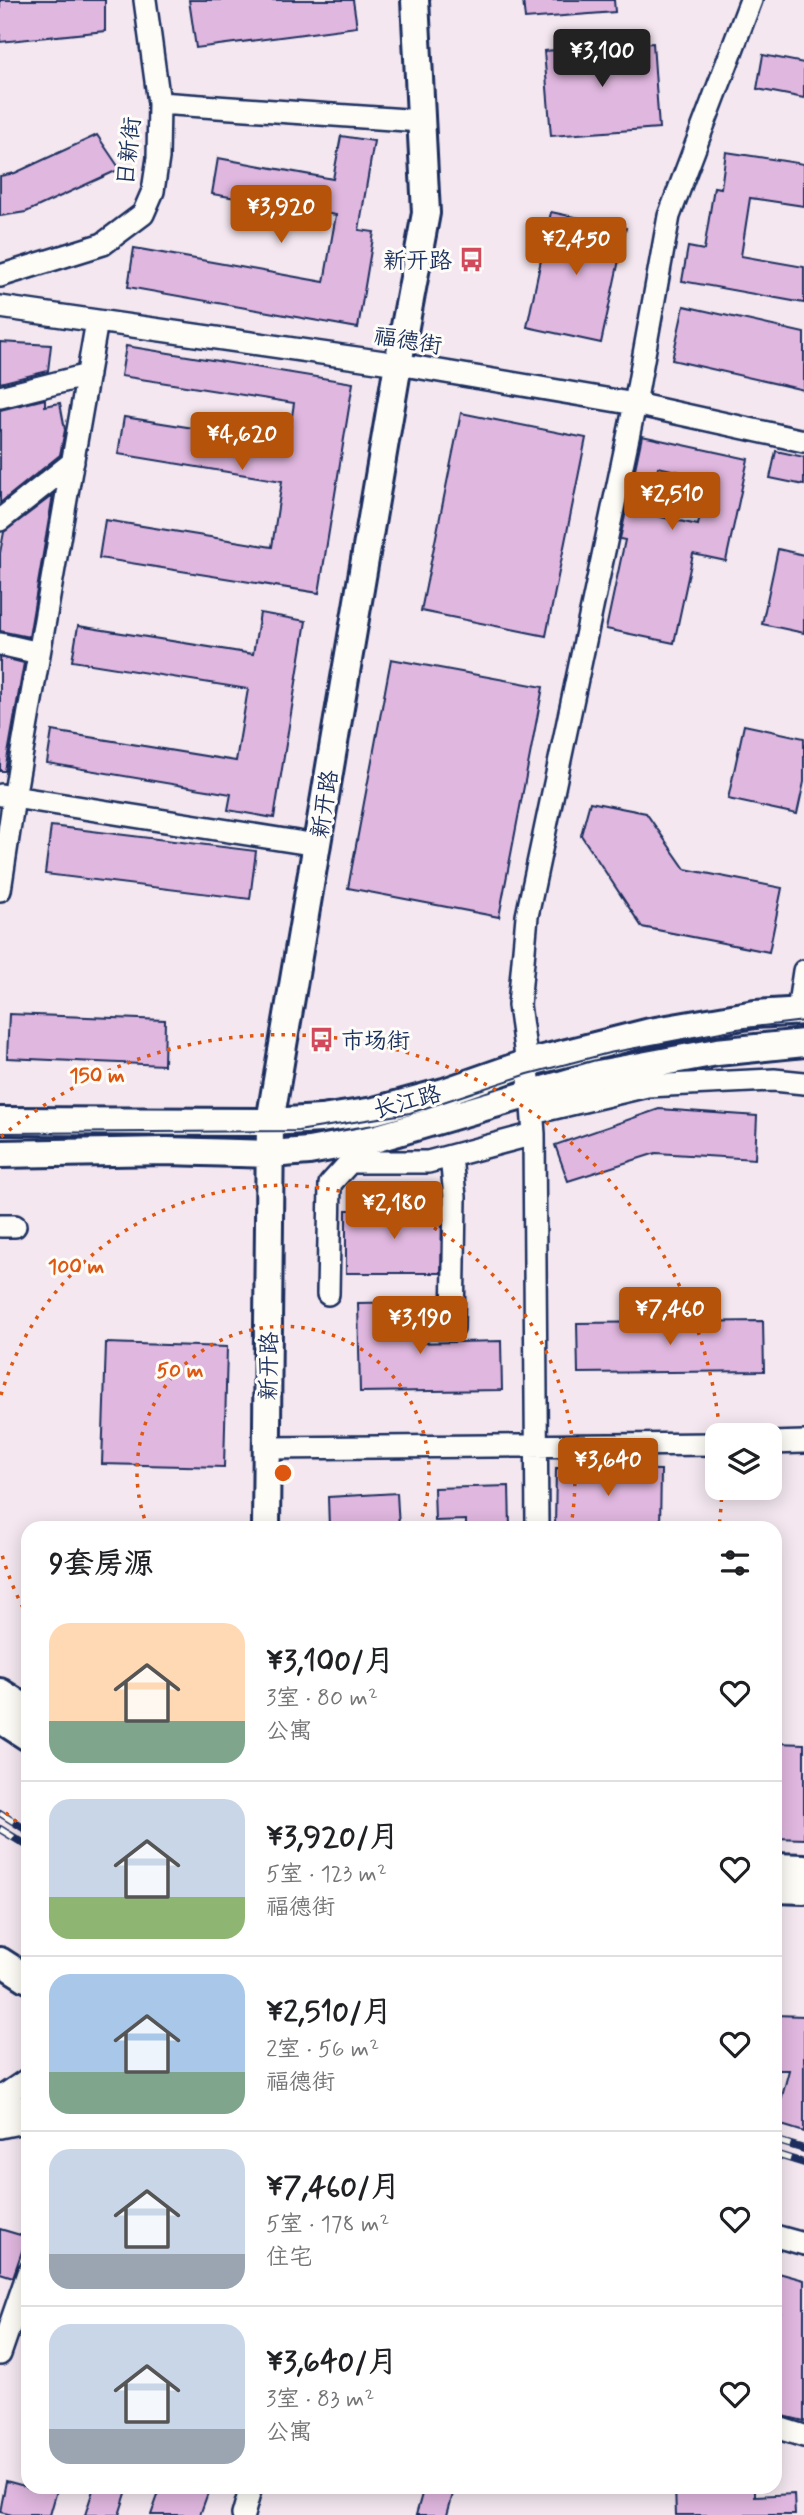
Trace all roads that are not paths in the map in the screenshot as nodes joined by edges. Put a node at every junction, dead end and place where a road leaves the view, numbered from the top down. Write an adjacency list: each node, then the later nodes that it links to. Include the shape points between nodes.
1 (145, 0): 4 (street, 日新街)
2 (415, 0): 5 (main road, 新开路)
3 (751, 0): 12 (street, via 669,216)
4 (159, 103): 5 (street, 日新街); 6 (street, 日新街, via 158,158 153,191 143,214 103,244)
5 (421, 121): 9 (main road, 新开路, via 426,213)
6 (0, 276)
7 (0, 307): 8 (street, 福德街)
8 (97, 321): 9 (street, 福德街); 10 (street)
9 (398, 364): 12 (street, 福德街); 19 (main road, 新开路)
10 (88, 375): 11 (street); 14 (street)
11 (0, 397)
12 (635, 404): 13 (street, 福德街); 24 (street, via 527,916 519,1004)
13 (804, 441)
14 (73, 462): 15 (street); 17 (street)
15 (0, 520)
16 (0, 644): 17 (street)
17 (39, 653): 18 (street)
18 (7, 796): 19 (street); 20 (street)
19 (317, 845): 28 (main road, 新开路)
20 (0, 890)
21 (804, 971): 22 (street)
22 (801, 1011): 24 (main road, 长江路, via 650,1032)
23 (804, 1043): 26 (main road, 长江路, via 598,1074)
24 (527, 1063): 26 (street); 28 (main road, 长江路, via 374,1111)
25 (804, 1083): 26 (street, via 774,1080 647,1086)
26 (532, 1113): 30 (main road, 长江路, via 344,1146); 31 (street); 37 (street)
27 (0, 1121): 28 (main road, 长江路)
28 (270, 1122): 30 (main road, 新开路)
29 (0, 1154): 30 (main road, 长江路)
30 (270, 1154): 38 (main road, 新开路)
31 (452, 1156): 32 (street, via 428,1162 350,1162 330,1184); 33 (street)
32 (328, 1294)
33 (453, 1328)
34 (804, 1442): 35 (street)
35 (782, 1443)
36 (705, 1444): 37 (street)
37 (536, 1446): 38 (street); 40 (street)
38 (267, 1448): 39 (main road, 新开路)
39 (266, 1521)
40 (537, 1521)
41 (0, 1692): 42 (main road)
42 (21, 1706)
43 (0, 1719): 44 (main road)
44 (21, 1732)
45 (782, 1867): 46 (main road)
46 (804, 1868)
47 (782, 1889): 48 (main road)
48 (804, 1890)
49 (0, 1961): 50 (main road)
50 (21, 1973)
51 (21, 2084): 52 (street)
52 (0, 2098)
53 (21, 2107): 54 (street)
54 (0, 2111)
55 (21, 2122): 56 (street)
56 (0, 2127)
57 (782, 2238): 58 (street)
58 (804, 2245)
59 (21, 2293): 60 (street)
60 (0, 2354)
61 (782, 2429): 62 (street)
62 (804, 2436)
63 (249, 2494): 64 (street)
64 (243, 2515)

